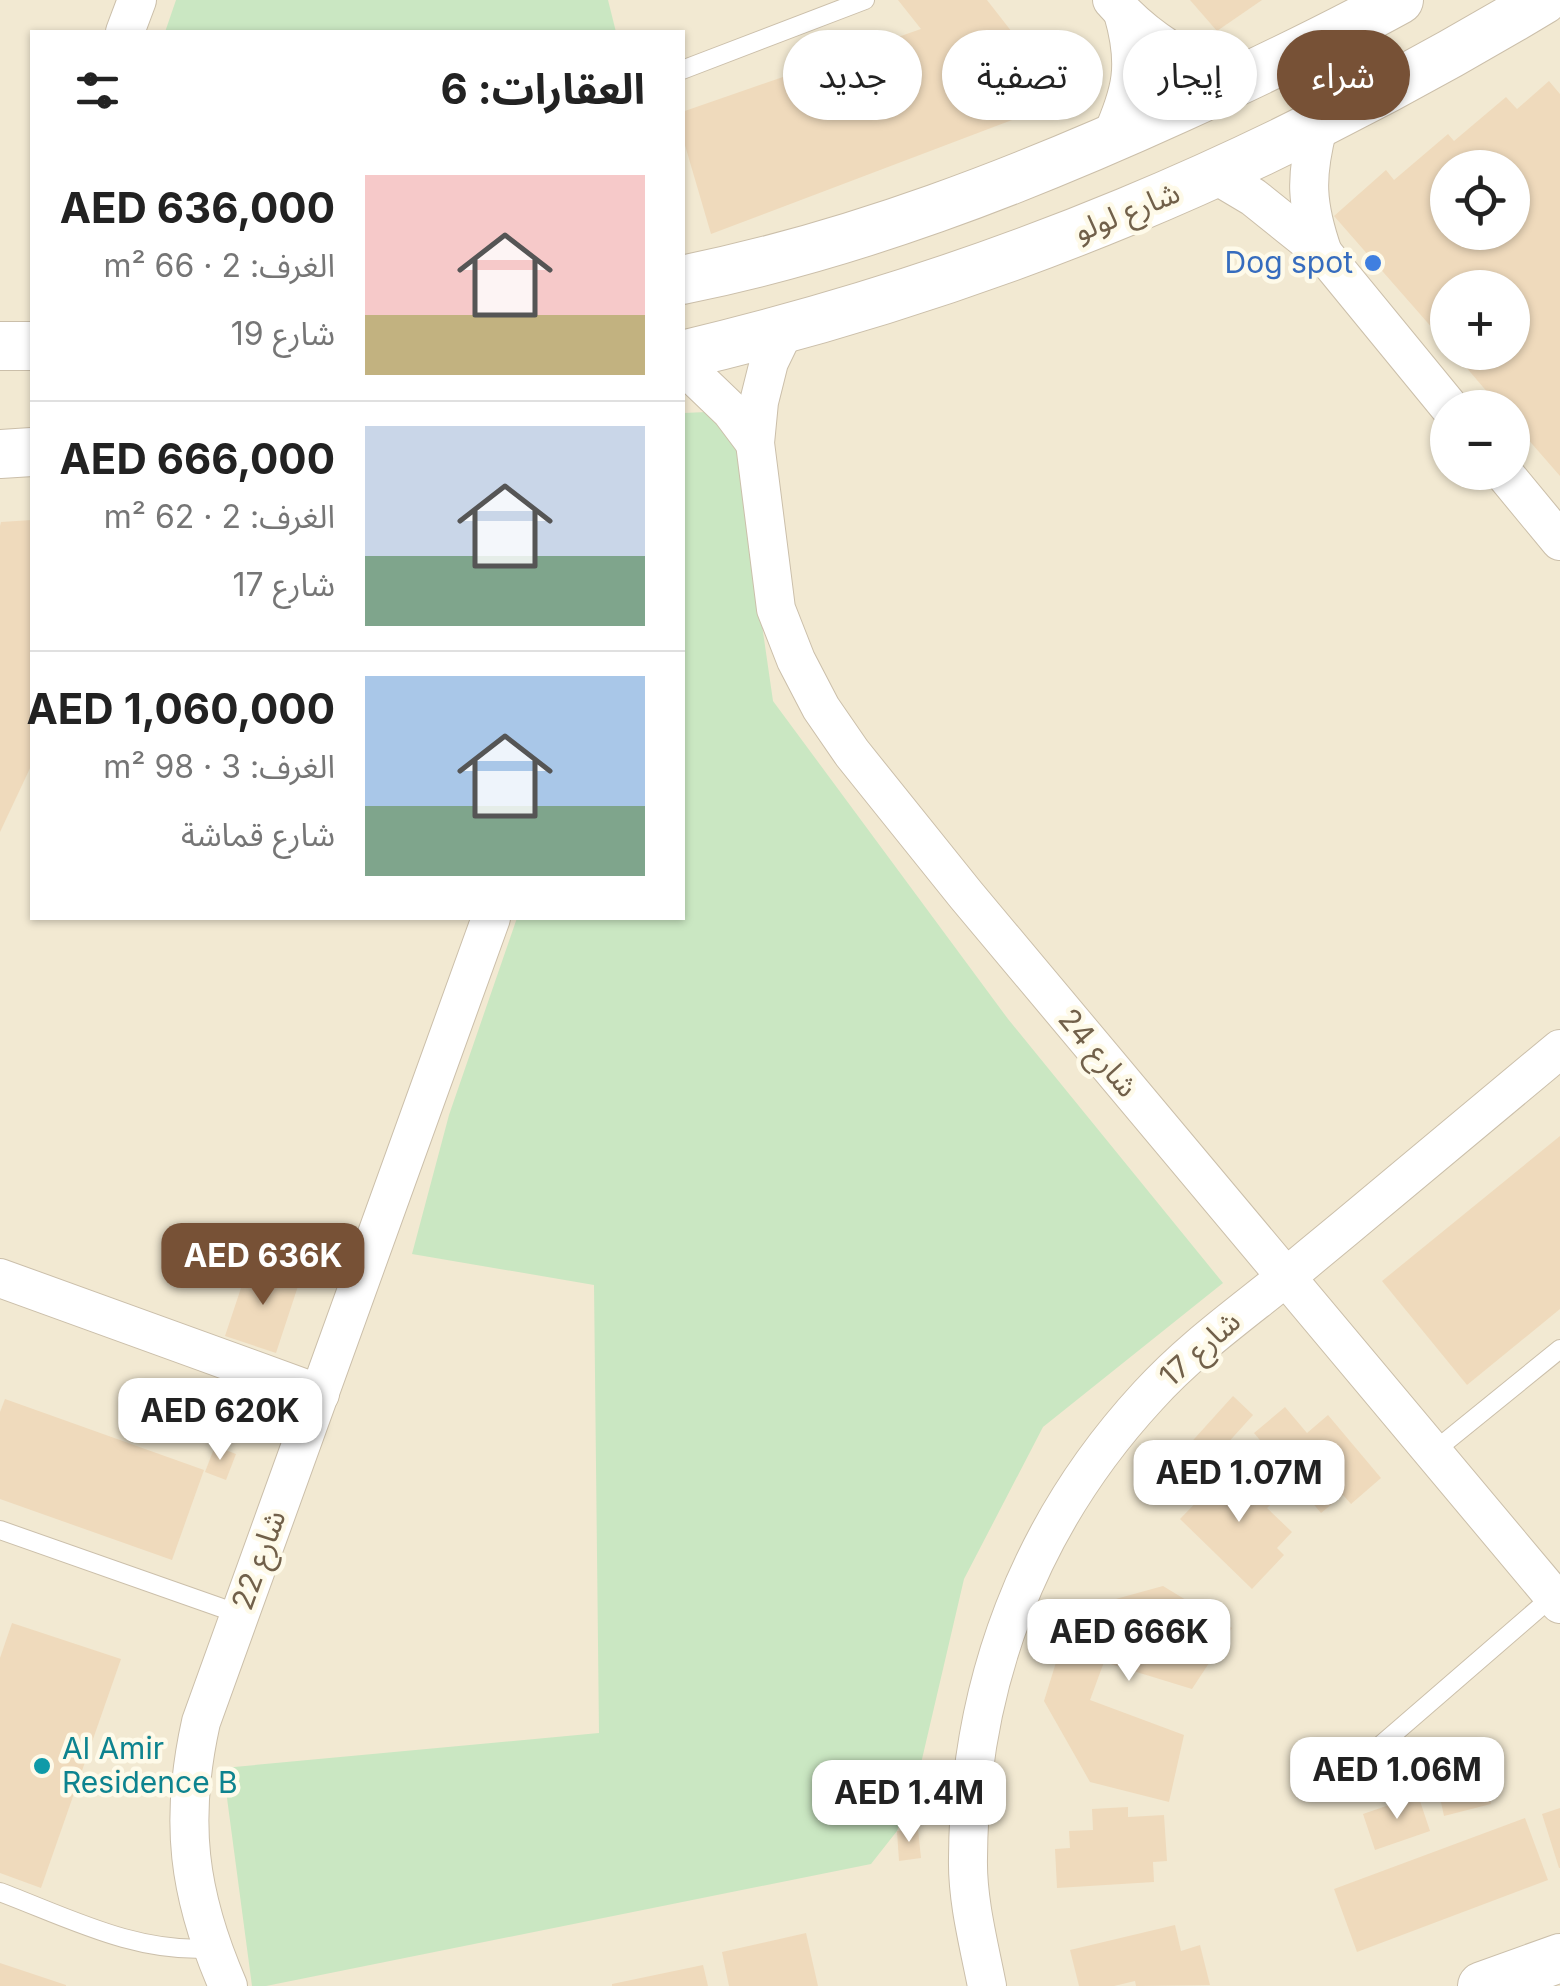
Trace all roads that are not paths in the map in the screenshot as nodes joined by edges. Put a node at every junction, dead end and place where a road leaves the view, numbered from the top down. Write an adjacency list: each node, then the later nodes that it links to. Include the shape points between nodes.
1 (137, 0): 6 (street)
2 (864, 0): 8 (lane)
3 (1400, 0): 9 (street)
4 (1543, 0): 11 (street, شارع لولو)
5 (1117, 6): 7 (street); 12 (street, via 1132,44 1133,77)
6 (127, 30)
7 (1146, 30)
8 (685, 69)
9 (1257, 72)
10 (1154, 120): 12 (street)
11 (1318, 127): 13 (street, شارع لولو); 14 (street, via 1308,168 1309,212)
12 (1110, 140): 15 (street, via 910,218)
13 (1216, 175): 14 (street); 16 (street, شارع لولو, via 1050,244)
14 (1323, 253): 19 (street)
15 (685, 279)
16 (784, 331): 17 (street, شارع لولو); 20 (street, شارع 24, via 762,389)
17 (685, 354)
18 (685, 367): 20 (street)
19 (1435, 390)
20 (755, 442): 27 (street, شارع 24, via 776,610 821,708 966,895)
21 (30, 452): 22 (street)
22 (0, 454)
23 (1518, 490): 24 (street)
24 (1560, 542)
25 (490, 920): 30 (street, شارع 22)
26 (1560, 1050): 27 (street, شارع 17)
27 (1287, 1277): 31 (street, شارع 24); 40 (street, شارع 17, via 1214,1332 1090,1466 1041,1545 998,1646 974,1753 968,1862)
28 (0, 1278): 30 (street)
29 (1560, 1349): 31 (lane)
30 (320, 1394): 34 (street, شارع 22)
31 (1433, 1452): 33 (street, شارع 24)
32 (1, 1534): 34 (lane)
33 (1556, 1600): 35 (lane)
34 (240, 1614): 37 (street, شارع 22, via 201,1722 188,1791 195,1895)
35 (1338, 1782)
36 (0, 1892): 37 (lane, via 137,1943)
37 (212, 1948): 39 (street, شارع 22)
38 (1560, 1958): 41 (street)
39 (228, 1986)
40 (986, 1986)
41 (1482, 1986)

